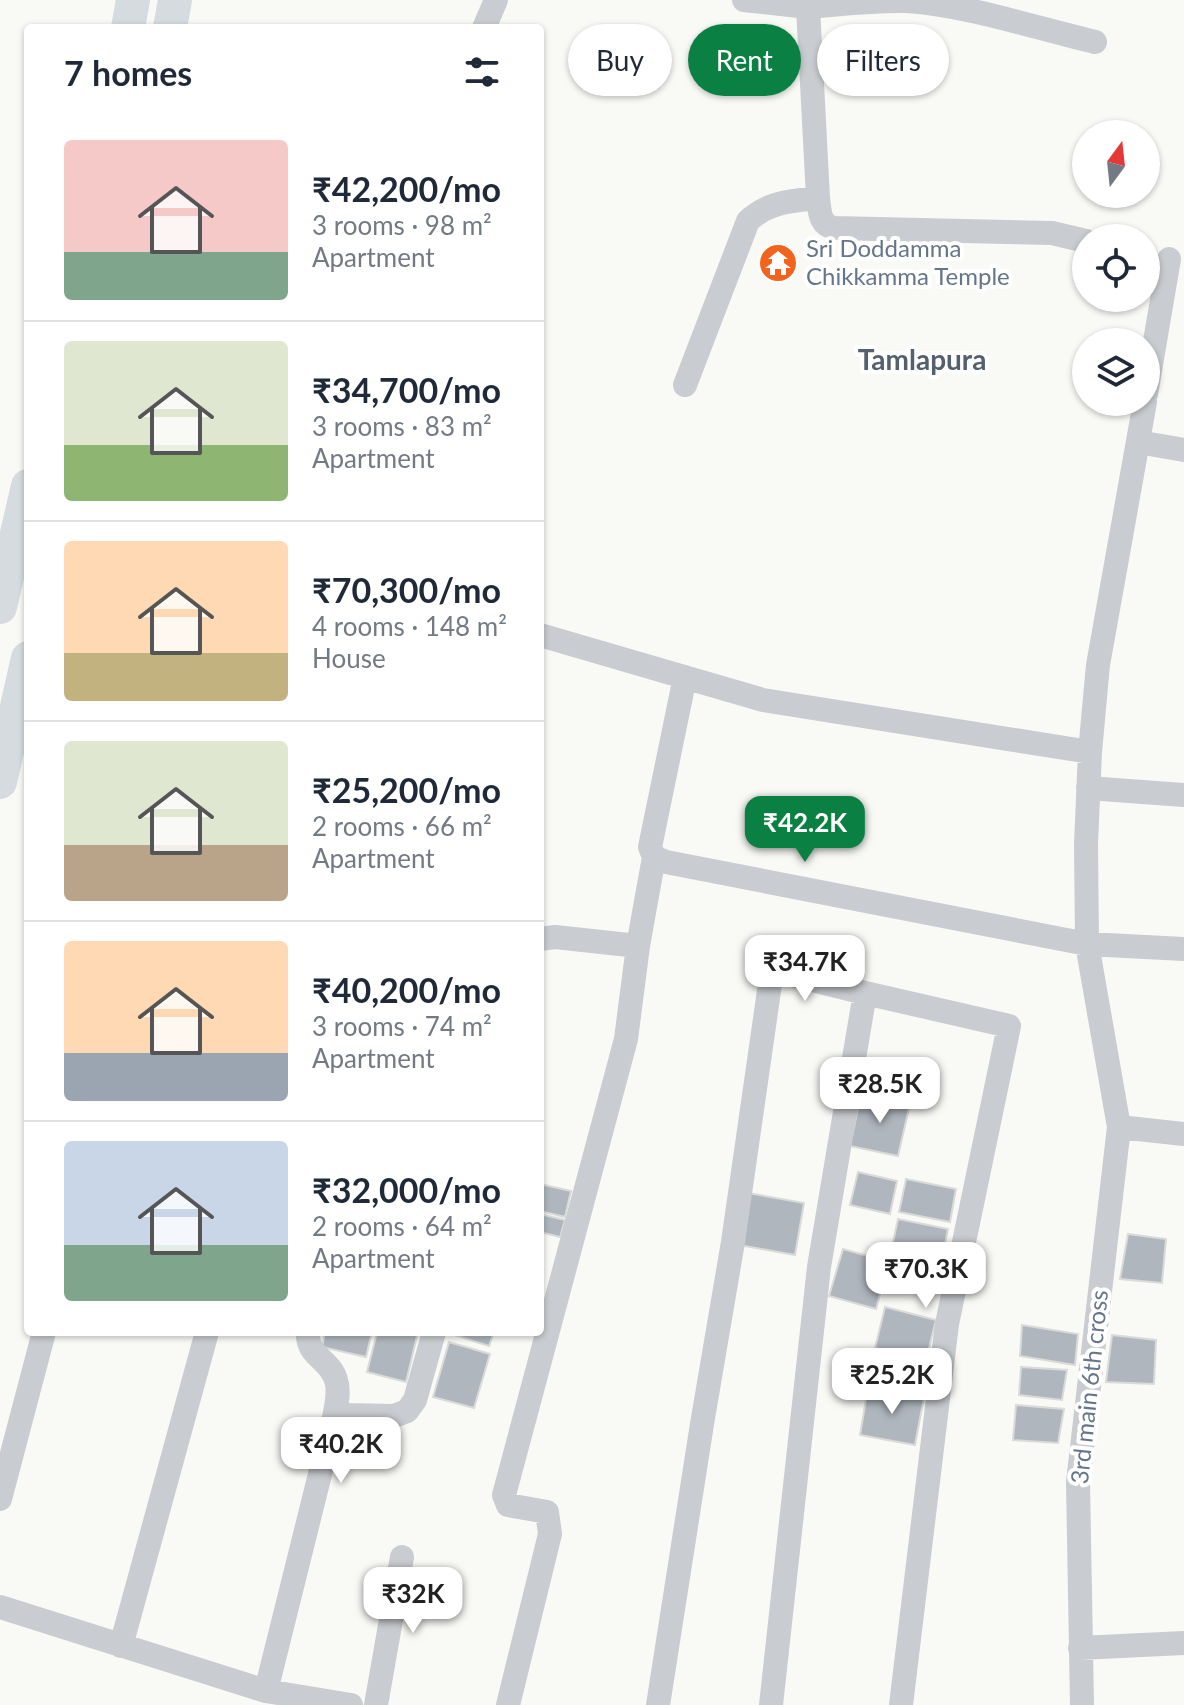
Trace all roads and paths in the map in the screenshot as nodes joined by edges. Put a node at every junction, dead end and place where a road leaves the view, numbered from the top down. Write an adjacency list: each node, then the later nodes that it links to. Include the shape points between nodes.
1 (133, 0): 6 (main road)
2 (175, 0): 7 (main road)
3 (496, 0): 8 (street)
4 (744, 0): 5 (street)
5 (808, 7): 9 (street, via 942,5); 10 (street)
6 (129, 24)
7 (171, 24)
8 (486, 24)
9 (1095, 42)
10 (818, 198): 11 (street, via 821,220 834,228); 14 (street, via 776,203 748,221)
11 (1072, 238)
12 (1166, 259): 13 (street)
13 (1156, 328)
14 (685, 385)
15 (1143, 416): 16 (street, 3rd main 6th cross)
16 (1138, 442): 17 (street); 23 (street, 3rd main 6th cross, via 1098,665)
17 (1184, 450)
18 (24, 503): 19 (main road)
19 (0, 607)
20 (544, 637): 22 (street)
21 (24, 676): 24 (main road)
22 (685, 677): 23 (street, via 763,700); 27 (street, via 650,847)
23 (1090, 752): 25 (street, 3rd main 6th cross)
24 (0, 782)
25 (1088, 788): 26 (street); 29 (street, 3rd main 6th cross)
26 (1184, 795)
27 (654, 857): 29 (street); 30 (street)
28 (544, 938): 30 (street)
29 (1087, 944): 31 (street); 33 (street, 3rd main 6th cross)
30 (638, 946): 50 (street, via 626,1039 504,1495 508,1505 547,1512 550,1534)
31 (1184, 949)
32 (865, 993): 51 (street, via 772,970); 52 (street, via 819,1267); 53 (street, via 1009,1026 947,1324)
33 (1119, 1127): 34 (street); 45 (street, 3rd main 6th cross, via 1078,1482)
34 (1184, 1134)
35 (43, 1336): 40 (street)
36 (206, 1336): 44 (street)
37 (308, 1336): 39 (street, via 312,1351 337,1381)
38 (433, 1336): 39 (street, via 407,1411)
39 (334, 1418): 46 (street)
40 (0, 1499)
41 (402, 1557): 49 (street)
42 (0, 1607): 44 (street)
43 (1184, 1643): 45 (street)
44 (121, 1646): 46 (street)
45 (1080, 1648): 54 (street, 3rd main 6th cross)
46 (266, 1691): 47 (street)
47 (298, 1700): 48 (street)
48 (351, 1705)
49 (376, 1705)
50 (508, 1705)
51 (658, 1705)
52 (771, 1705)
53 (901, 1705)
54 (1082, 1705)

